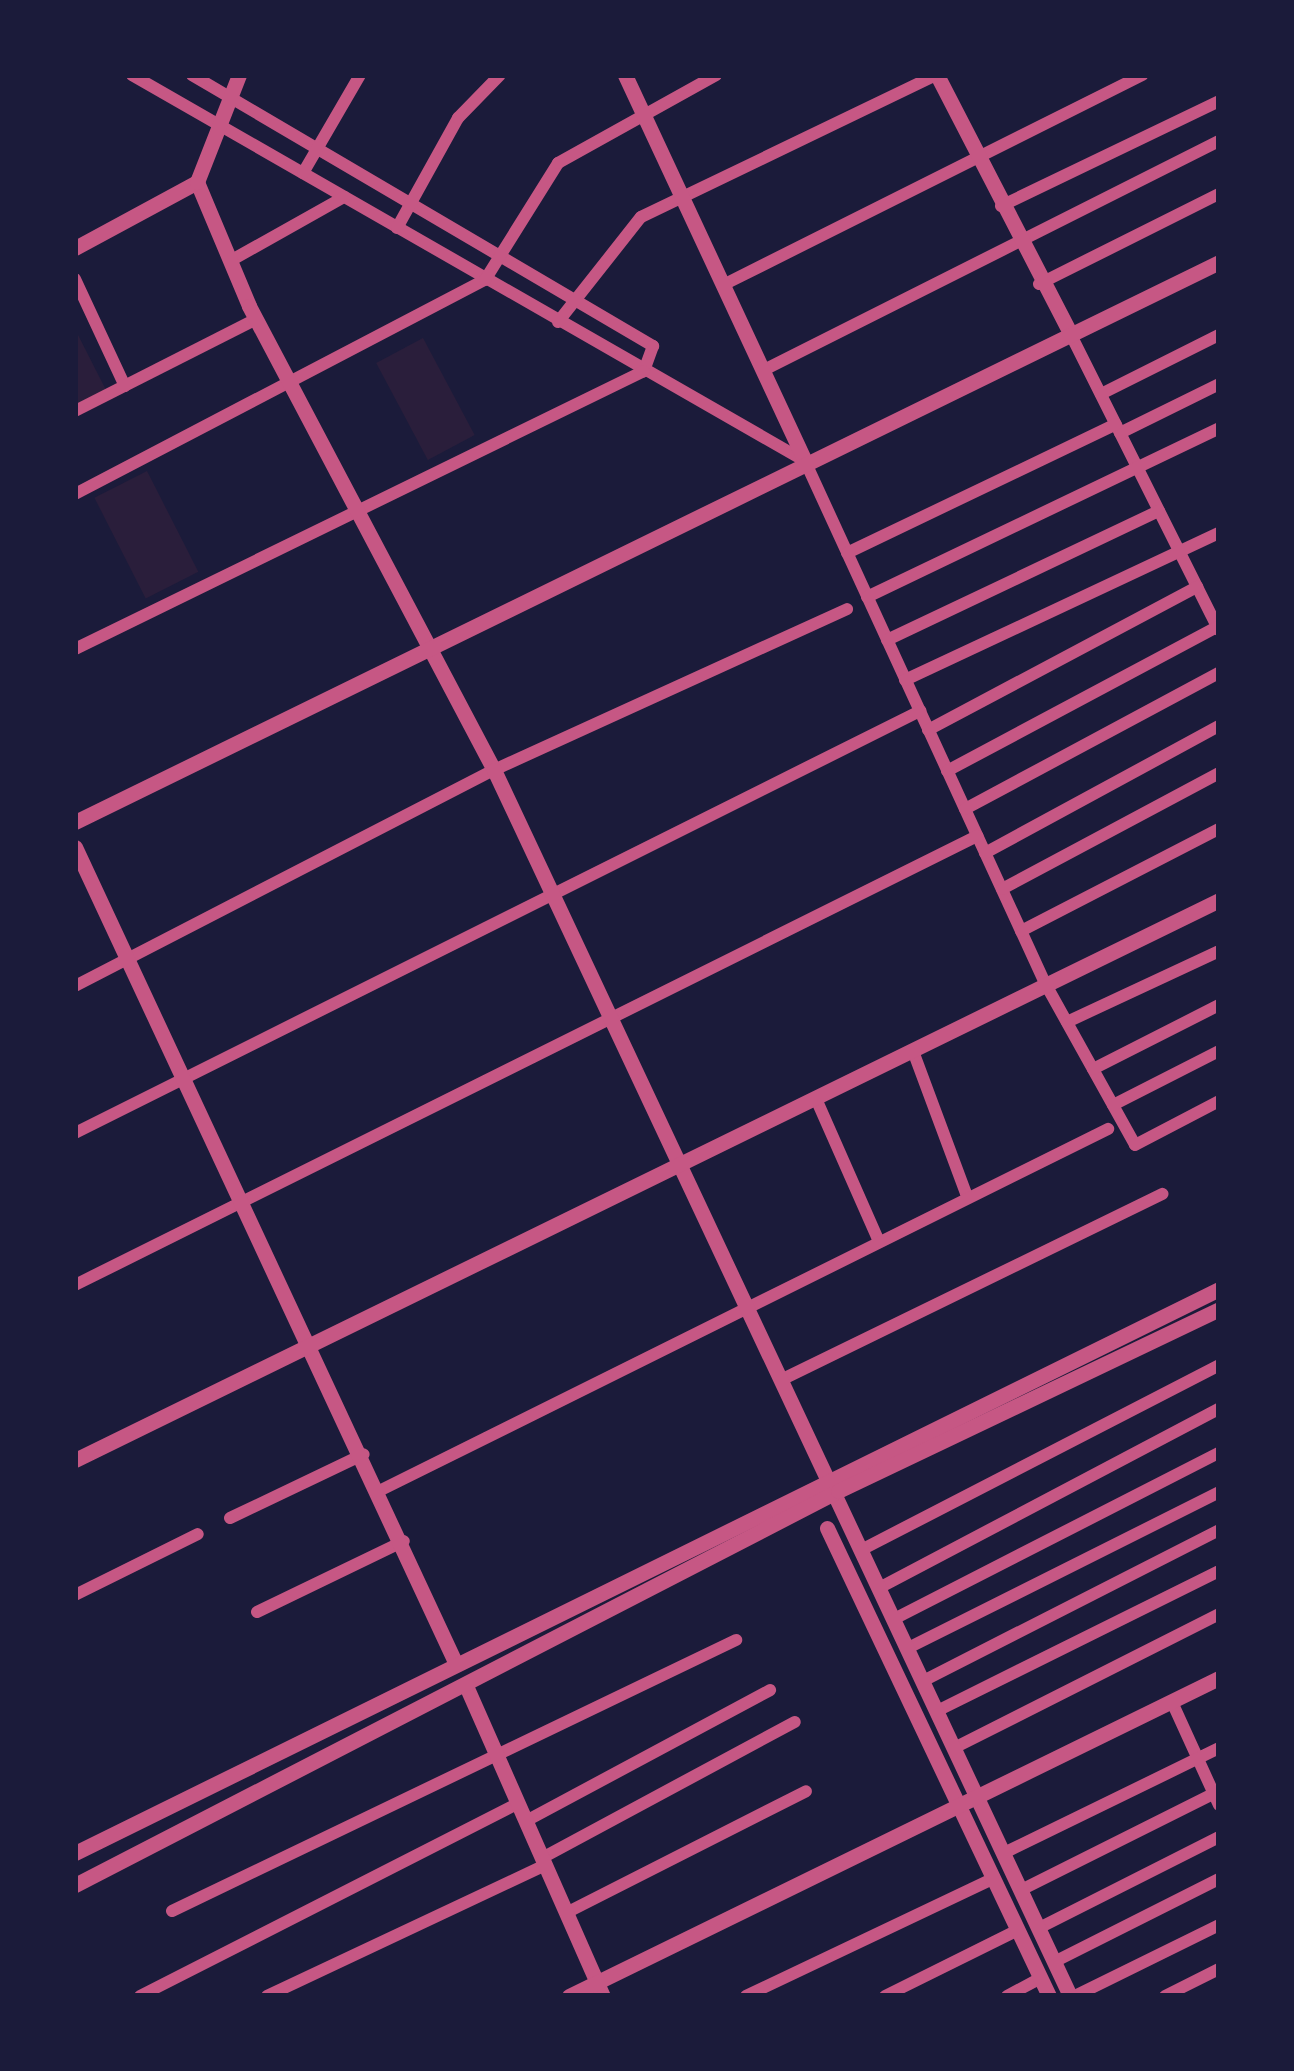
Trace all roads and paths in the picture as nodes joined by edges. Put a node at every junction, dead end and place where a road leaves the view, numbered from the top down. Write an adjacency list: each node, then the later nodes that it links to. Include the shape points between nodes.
1 (132, 75): 13 (street)
2 (191, 75): 10 (street)
3 (239, 75): 10 (street)
4 (360, 75): 15 (street)
5 (500, 75): 22 (street, via 458,118)
6 (625, 75): 12 (street)
7 (716, 75): 12 (street)
8 (936, 75): 16 (street); 20 (street)
9 (1142, 75): 16 (street)
10 (230, 97): 13 (street); 15 (street)
11 (1219, 101): 23 (street)
12 (643, 113): 20 (street); 27 (street, via 558,163)
13 (220, 125): 17 (street); 18 (street)
14 (1219, 141): 25 (street)
15 (317, 149): 17 (street); 22 (street)
16 (977, 159): 23 (street); 33 (street)
17 (303, 173): 21 (street)
18 (197, 182): 26 (street); 28 (street)
19 (1219, 194): 32 (street)
20 (681, 195): 33 (street); 34 (street, via 617,239)
21 (344, 197): 24 (street); 28 (street)
22 (409, 206): 24 (street); 27 (street)
23 (1001, 206): 25 (street)
24 (397, 228): 31 (street)
25 (1018, 243): 32 (street); 39 (street)
26 (75, 248)
27 (496, 257): 31 (street); 34 (street)
28 (230, 261): 35 (street)
29 (1219, 262): 37 (street)
30 (75, 279): 42 (street)
31 (485, 280): 36 (street); 43 (street)
32 (1039, 284): 37 (street)
33 (723, 285): 39 (street)
34 (573, 300): 36 (street); 40 (street, via 653,346)
35 (256, 319): 42 (street); 43 (street)
36 (558, 322): 40 (street)
37 (1071, 335): 44 (street); 48 (street)
38 (1219, 335): 44 (street)
39 (764, 370): 48 (street)
40 (644, 371): 48 (street); 51 (street)
41 (1219, 384): 46 (street)
42 (125, 386): 45 (street)
43 (291, 388): 50 (street); 51 (street)
44 (1101, 394): 46 (street)
45 (75, 411)
46 (1118, 428): 49 (street); 54 (street)
47 (1219, 428): 49 (street)
48 (805, 461): 54 (street); 61 (street)
49 (1138, 468): 52 (street); 57 (street)
50 (75, 494)
51 (361, 505): 61 (street); 62 (street)
52 (1159, 511): 55 (street); 60 (street)
53 (1219, 532): 55 (street)
54 (847, 553): 57 (street)
55 (1180, 553): 56 (street); 64 (street)
56 (1197, 586): 59 (street); 67 (street)
57 (867, 597): 60 (street)
58 (847, 609): 68 (street)
59 (1218, 627): 69 (street)
60 (887, 640): 64 (street)
61 (433, 647): 68 (street); 72 (street)
62 (75, 649)
63 (1219, 674): 71 (street)
64 (905, 680): 65 (street)
65 (920, 712): 67 (street); 78 (street)
66 (1219, 726): 76 (street)
67 (928, 730): 69 (street)
68 (494, 770): 78 (street); 82 (street)
69 (947, 771): 71 (street)
70 (1219, 773): 77 (street)
71 (965, 809): 74 (street)
72 (75, 822)
73 (1219, 829): 80 (street)
74 (977, 836): 76 (street); 86 (street)
75 (75, 847): 82 (street)
76 (985, 853): 77 (street)
77 (1002, 889): 80 (street)
78 (552, 894): 86 (street); 91 (street)
79 (1219, 901): 83 (street)
80 (1021, 931): 83 (street)
81 (1219, 951): 87 (street)
82 (130, 962): 84 (street); 91 (street)
83 (1045, 983): 87 (street); 88 (street)
84 (75, 986)
85 (1219, 1005): 90 (street)
86 (609, 1017): 97 (street); 100 (street)
87 (1066, 1022): 90 (street)
88 (913, 1051): 92 (street); 99 (street)
89 (1219, 1051): 94 (street)
90 (1093, 1069): 94 (street)
91 (187, 1081): 96 (street); 100 (street)
92 (817, 1101): 97 (street); 101 (street)
93 (1219, 1101): 94 (street, via 1135,1144)
94 (1113, 1105)
95 (1108, 1129): 99 (street)
96 (75, 1132)
97 (684, 1169): 104 (street); 105 (street)
98 (1162, 1194): 107 (street)
99 (967, 1196): 101 (street)
100 (247, 1205): 102 (street); 105 (street)
101 (878, 1239): 104 (street)
102 (75, 1284)
103 (1218, 1298): 112 (street)
104 (748, 1301): 107 (street); 113 (street)
105 (313, 1344): 110 (street); 111 (street)
106 (1219, 1366): 121 (street)
107 (785, 1378): 112 (street)
108 (1219, 1409): 123 (street)
109 (1219, 1453): 127 (street)
110 (365, 1454): 113 (street); 116 (street)
111 (75, 1460)
112 (836, 1484): 115 (street); 121 (street)
113 (381, 1490): 120 (street)
114 (1219, 1492): 129 (street)
115 (816, 1494): 117 (street); 130 (street); 133 (street)
116 (230, 1518)
117 (827, 1528): 146 (street)
118 (1219, 1530): 132 (street)
119 (199, 1534): 124 (street)
120 (404, 1541): 125 (street); 130 (street)
121 (863, 1550): 123 (street)
122 (1219, 1571): 136 (street)
123 (879, 1588): 127 (street)
124 (75, 1594)
125 (257, 1612)
126 (1219, 1614): 138 (street)
127 (893, 1618): 129 (street)
128 (736, 1640): 140 (street)
129 (908, 1648): 132 (street)
130 (456, 1664): 149 (street)
131 (1219, 1678): 135 (street)
132 (923, 1681): 136 (street)
133 (467, 1688): 140 (street); 154 (street)
134 (770, 1690): 147 (street)
135 (1172, 1702): 141 (street); 144 (street)
136 (939, 1710): 138 (street)
137 (795, 1723): 151 (street)
138 (954, 1748): 144 (street)
139 (1219, 1748): 141 (street)
140 (497, 1757): 145 (street); 156 (street)
141 (1196, 1760): 143 (street); 150 (street)
142 (806, 1791): 157 (street)
143 (1217, 1797): 155 (street)
144 (981, 1798): 146 (street); 150 (street)
145 (518, 1803): 147 (street); 165 (street)
146 (961, 1808): 152 (street); 164 (street)
147 (526, 1821): 151 (street)
148 (1219, 1837): 159 (street)
149 (75, 1853)
150 (1004, 1853): 155 (street)
151 (544, 1862): 157 (street); 166 (street)
152 (994, 1878): 160 (street); 168 (street)
153 (1219, 1879): 161 (street)
154 (75, 1885)
155 (1021, 1890): 159 (street)
156 (172, 1911)
157 (566, 1912): 164 (street)
158 (1219, 1925): 172 (street)
159 (1039, 1928): 161 (street)
160 (1018, 1930): 163 (street); 169 (street)
161 (1056, 1961): 172 (street)
162 (1219, 1969): 173 (street)
163 (1041, 1978): 170 (street); 171 (street)
164 (600, 1989): 167 (street)
165 (140, 1996)
166 (266, 1996)
167 (569, 1996)
168 (746, 1996)
169 (886, 1996)
170 (1007, 1996)
171 (1049, 1996)
172 (1072, 1996)
173 (1165, 1996)

